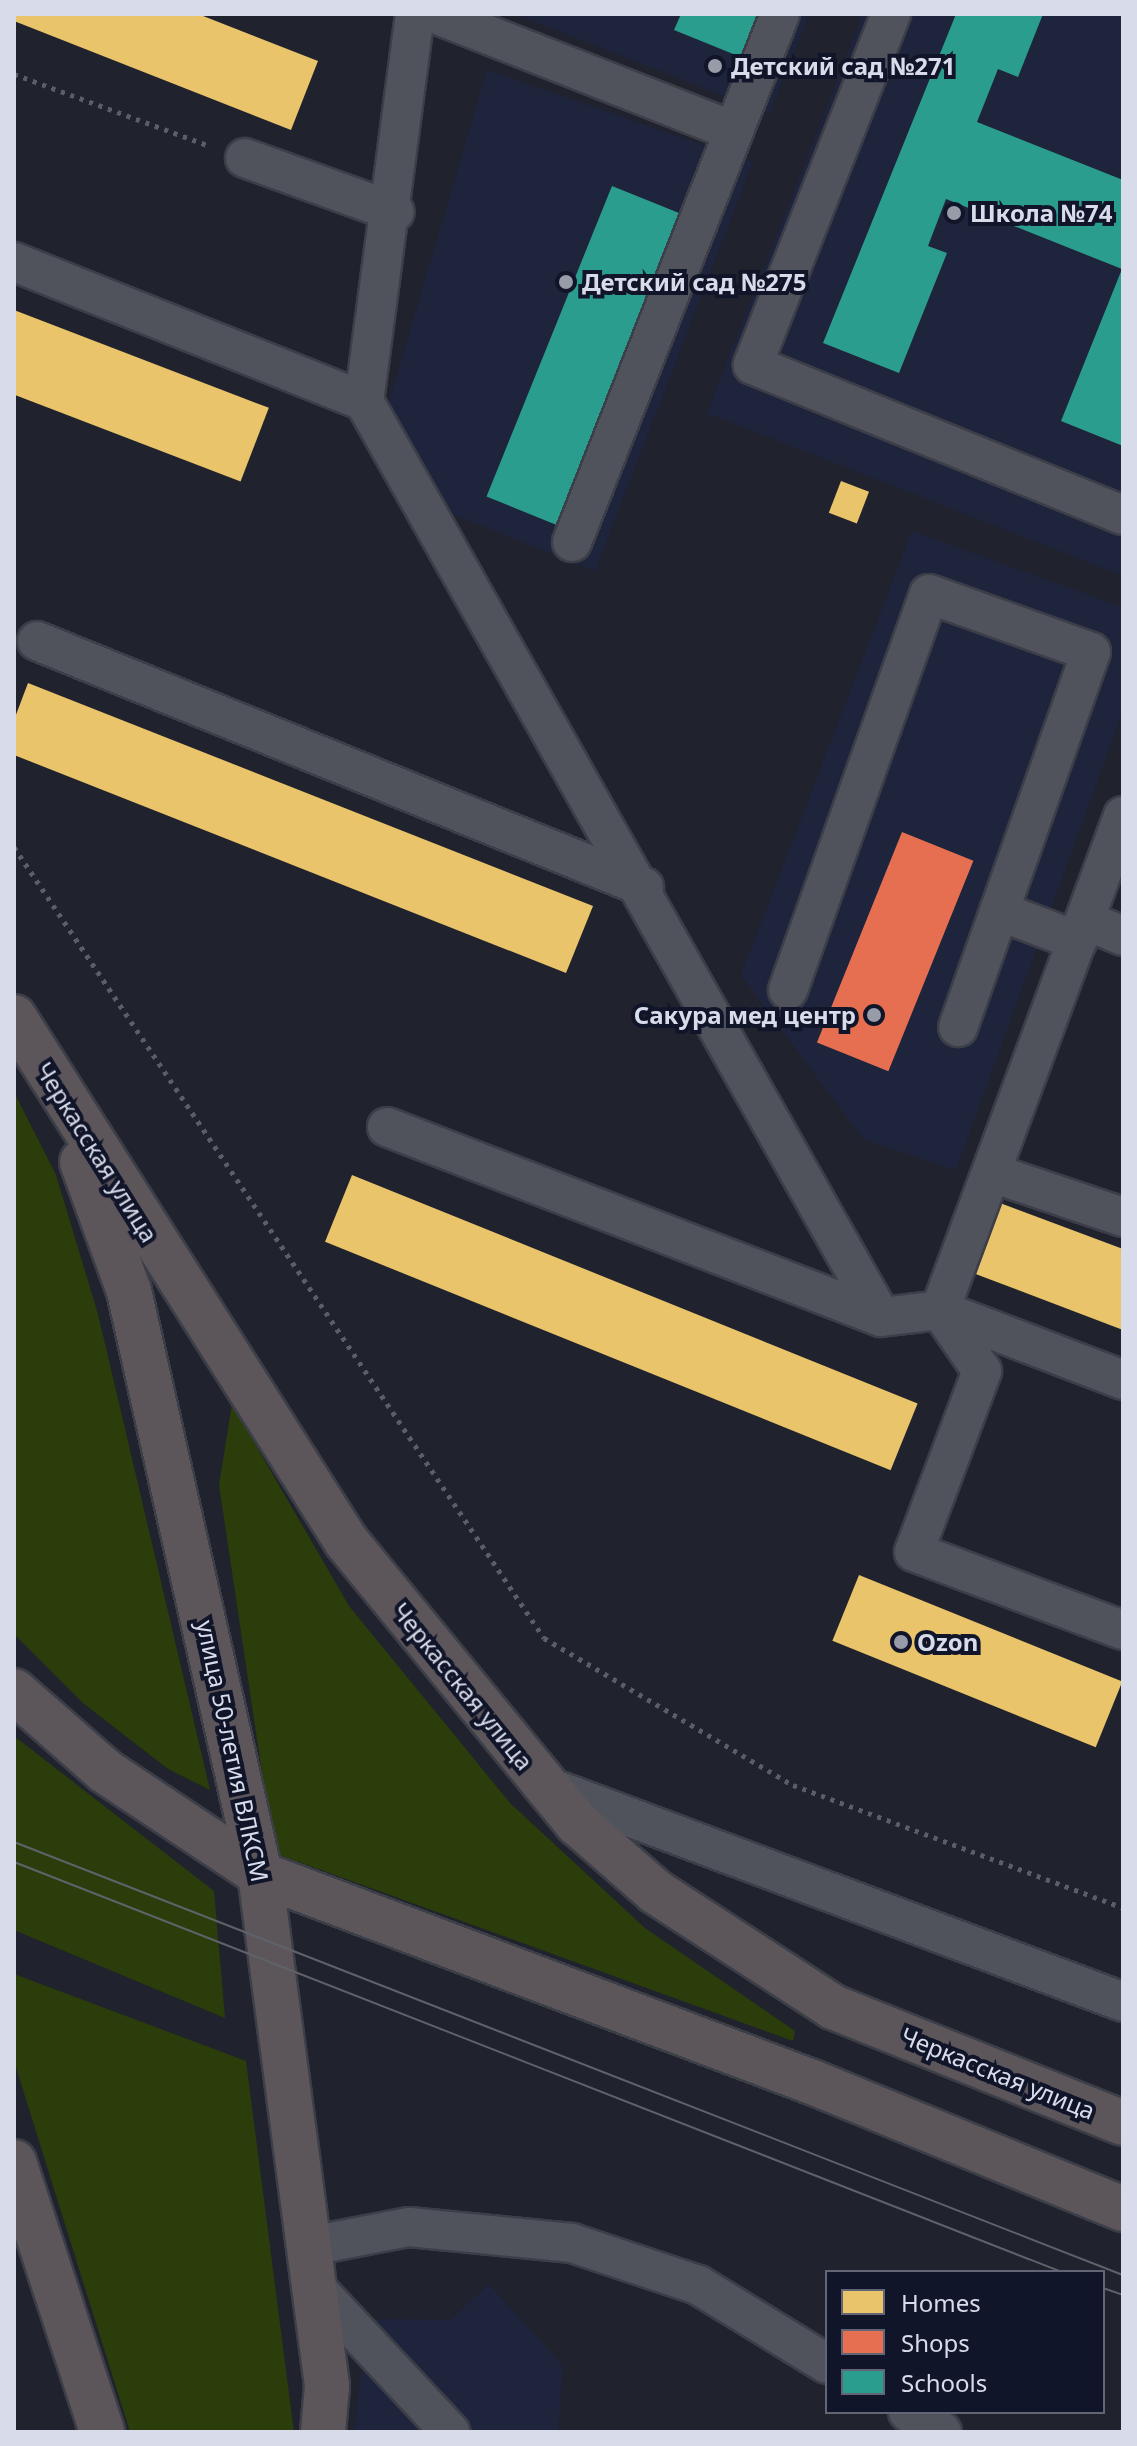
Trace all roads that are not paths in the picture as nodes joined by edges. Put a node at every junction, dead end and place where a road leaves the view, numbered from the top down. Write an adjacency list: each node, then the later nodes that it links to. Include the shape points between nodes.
1 (415, 14): 7 (street)
2 (435, 14): 5 (street)
3 (780, 14): 5 (street)
4 (891, 14): 10 (street, via 753,365)
5 (733, 131): 11 (street)
6 (245, 158): 7 (street)
7 (395, 212): 9 (street)
8 (14, 262): 9 (street)
9 (364, 401): 14 (street)
10 (1123, 515)
11 (572, 542)
12 (37, 641): 14 (street)
13 (1123, 816): 16 (street)
14 (644, 887): 26 (street)
15 (999, 911): 16 (street); 18 (street, via 1091,652 929,594); 20 (street)
16 (1081, 931): 17 (street); 23 (street)
17 (1123, 936)
18 (788, 990)
19 (14, 1017): 21 (main road, Черкасская улица)
20 (958, 1027)
21 (55, 1088): 30 (main road, Черкасская улица, via 346,1541); 31 (main road, улица 50-летия ВЛКСМ, via 129,1291)
22 (387, 1127): 26 (street)
23 (992, 1173): 24 (street); 25 (street)
24 (1123, 1217)
25 (940, 1310): 26 (street); 27 (street); 28 (street, via 982,1371 914,1552)
26 (881, 1317)
27 (1123, 1380)
28 (1123, 1630)
29 (14, 1691): 31 (main road, via 105,1771)
30 (541, 1784): 32 (street); 33 (main road, Черкасская улица, via 656,1892 833,2007)
31 (260, 1874): 35 (main road, via 812,2082); 36 (main road, улица 50-летия ВЛКСМ)
32 (1123, 2002)
33 (1123, 2123)
34 (14, 2162): 39 (main road)
35 (1123, 2209)
36 (312, 2266): 37 (street, via 409,2227 572,2243 698,2285); 40 (main road, улица 50-летия ВЛКСМ, via 327,2386); 41 (street)
37 (825, 2363)
38 (911, 2414): 42 (street)
39 (102, 2432)
40 (323, 2432)
41 (450, 2432)
42 (942, 2432)

